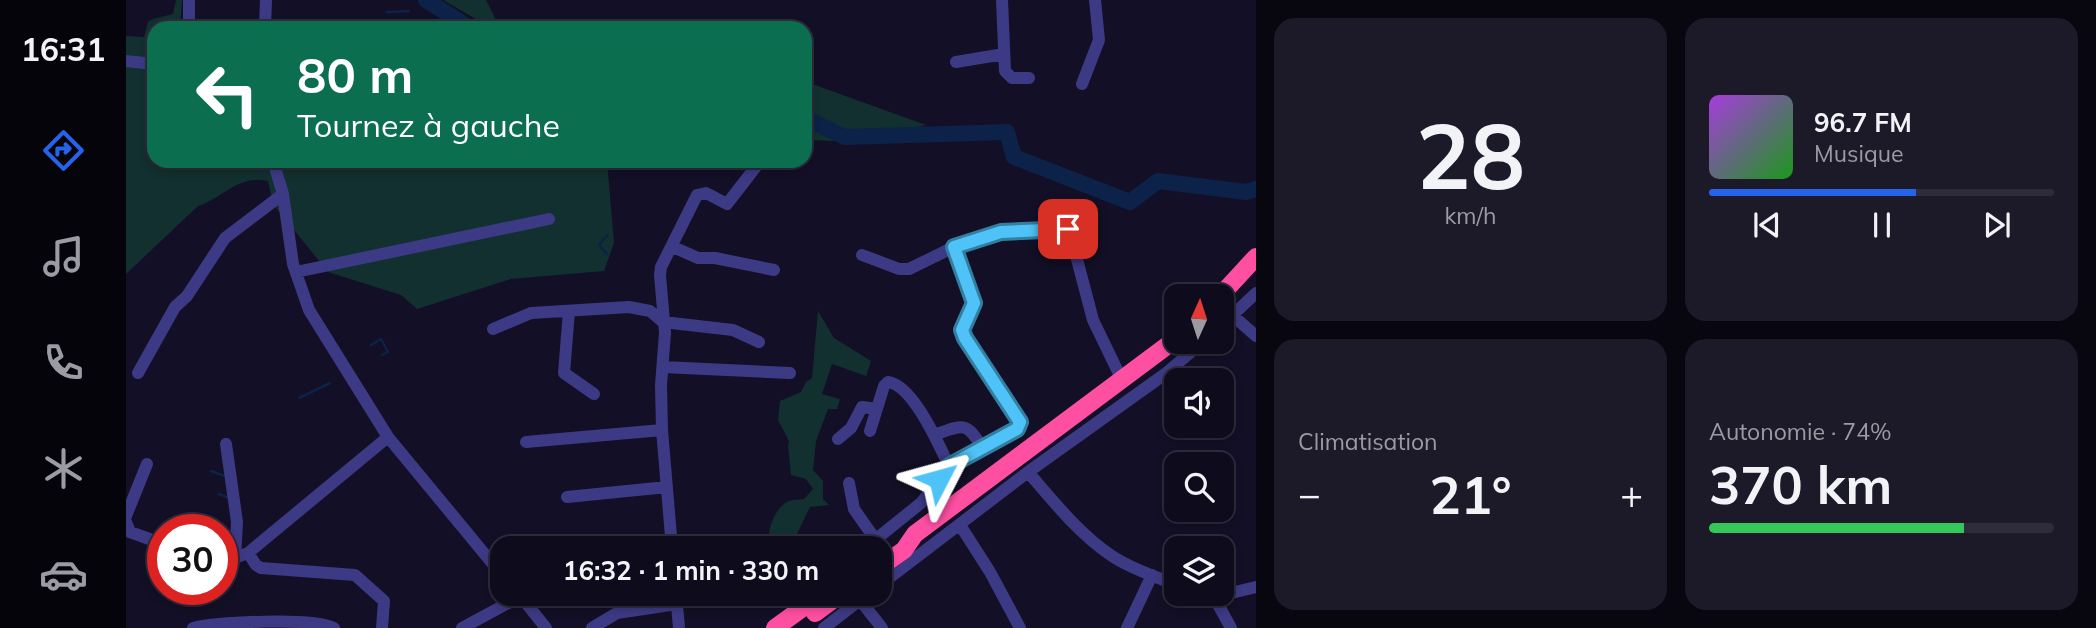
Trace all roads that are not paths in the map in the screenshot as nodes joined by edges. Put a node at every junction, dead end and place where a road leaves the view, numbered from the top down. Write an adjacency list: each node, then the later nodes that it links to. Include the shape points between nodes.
1 (189, 0): 5 (street)
2 (266, 0): 6 (street)
3 (1002, 0): 7 (street)
4 (1095, 0): 12 (street, via 1099,40)
5 (189, 21)
6 (265, 21)
7 (1004, 54): 9 (street); 11 (street, via 1007,75)
8 (126, 61): 10 (street)
9 (956, 62)
10 (147, 63)
11 (1029, 78)
12 (1082, 84)
13 (275, 168): 15 (street)
14 (755, 168): 19 (street, via 727,204 706,193 697,195)
15 (283, 194): 24 (street); 37 (street, via 225,238 175,307)
16 (1063, 206): 18 (street)
17 (549, 219): 24 (street)
18 (1068, 229): 20 (street, via 1001,232); 39 (street, via 1093,320)
19 (673, 247): 23 (street, via 698,258); 30 (street, via 661,267)
20 (954, 247): 21 (street, via 909,269); 49 (street, via 974,303 962,330 965,338 1020,422 1017,429)
21 (862, 255)
22 (1256, 257): 25 (highway)
23 (774, 270)
24 (296, 272): 45 (street, via 309,310)
25 (1231, 284)
26 (1256, 293): 28 (street)
27 (569, 311): 30 (street, via 629,307 650,311); 31 (street, via 531,313); 40 (street, via 564,373)
28 (1234, 314)
29 (1234, 318): 32 (street)
30 (663, 322): 33 (street, via 733,330); 36 (street)
31 (493, 329)
32 (1256, 336)
33 (760, 342)
34 (1164, 348): 39 (highway)
35 (1189, 354): 52 (street)
36 (663, 368): 38 (street); 42 (street)
37 (138, 373)
38 (790, 373)
39 (1122, 380): 60 (highway)
40 (594, 394)
41 (877, 409): 43 (street); 44 (street, via 885,384 895,383 919,408); 46 (street, via 862,407 851,428)
42 (662, 430): 47 (street); 54 (street)
43 (870, 431)
44 (934, 435): 49 (street, via 967,427); 51 (street)
45 (388, 438): 66 (street); 69 (street)
46 (838, 439)
47 (526, 442)
48 (226, 444): 56 (street)
49 (983, 449): 51 (street)
50 (147, 464): 57 (street)
51 (949, 466): 63 (street, via 920,503)
52 (1028, 472): 59 (street); 70 (street, via 1100,547)
53 (849, 483): 62 (street, via 854,509)
54 (667, 487): 55 (street); 61 (street)
55 (567, 497)
56 (236, 514)
57 (126, 516)
58 (126, 523): 64 (street, via 130,531)
59 (960, 525): 71 (street); 95 (street)
60 (915, 534): 65 (highway); 68 (highway)
61 (671, 536)
62 (868, 536)
63 (884, 536)
64 (147, 538)
65 (892, 543)
66 (248, 553): 67 (street); 86 (street, via 261,568 358,576 384,601)
67 (238, 557)
68 (892, 558)
69 (490, 561)
70 (1152, 575): 72 (street); 96 (street)
71 (892, 576)
72 (1164, 580)
73 (1256, 587): 74 (street)
74 (1234, 592)
75 (500, 606): 87 (street)
76 (529, 606): 88 (street)
77 (646, 606): 89 (street, via 617,613)
78 (677, 606): 90 (street)
79 (805, 606): 91 (highway)
80 (825, 606): 92 (highway)
81 (853, 606): 93 (street)
82 (870, 606): 94 (street)
83 (1219, 606): 97 (street)
84 (193, 628): 85 (street, via 264,622)
85 (334, 628)
86 (382, 628)
87 (461, 628)
88 (546, 628)
89 (592, 628)
90 (679, 628)
91 (775, 628)
92 (796, 628)
93 (824, 628)
94 (882, 628)
95 (1020, 628)
96 (1127, 628)
97 (1231, 628)

